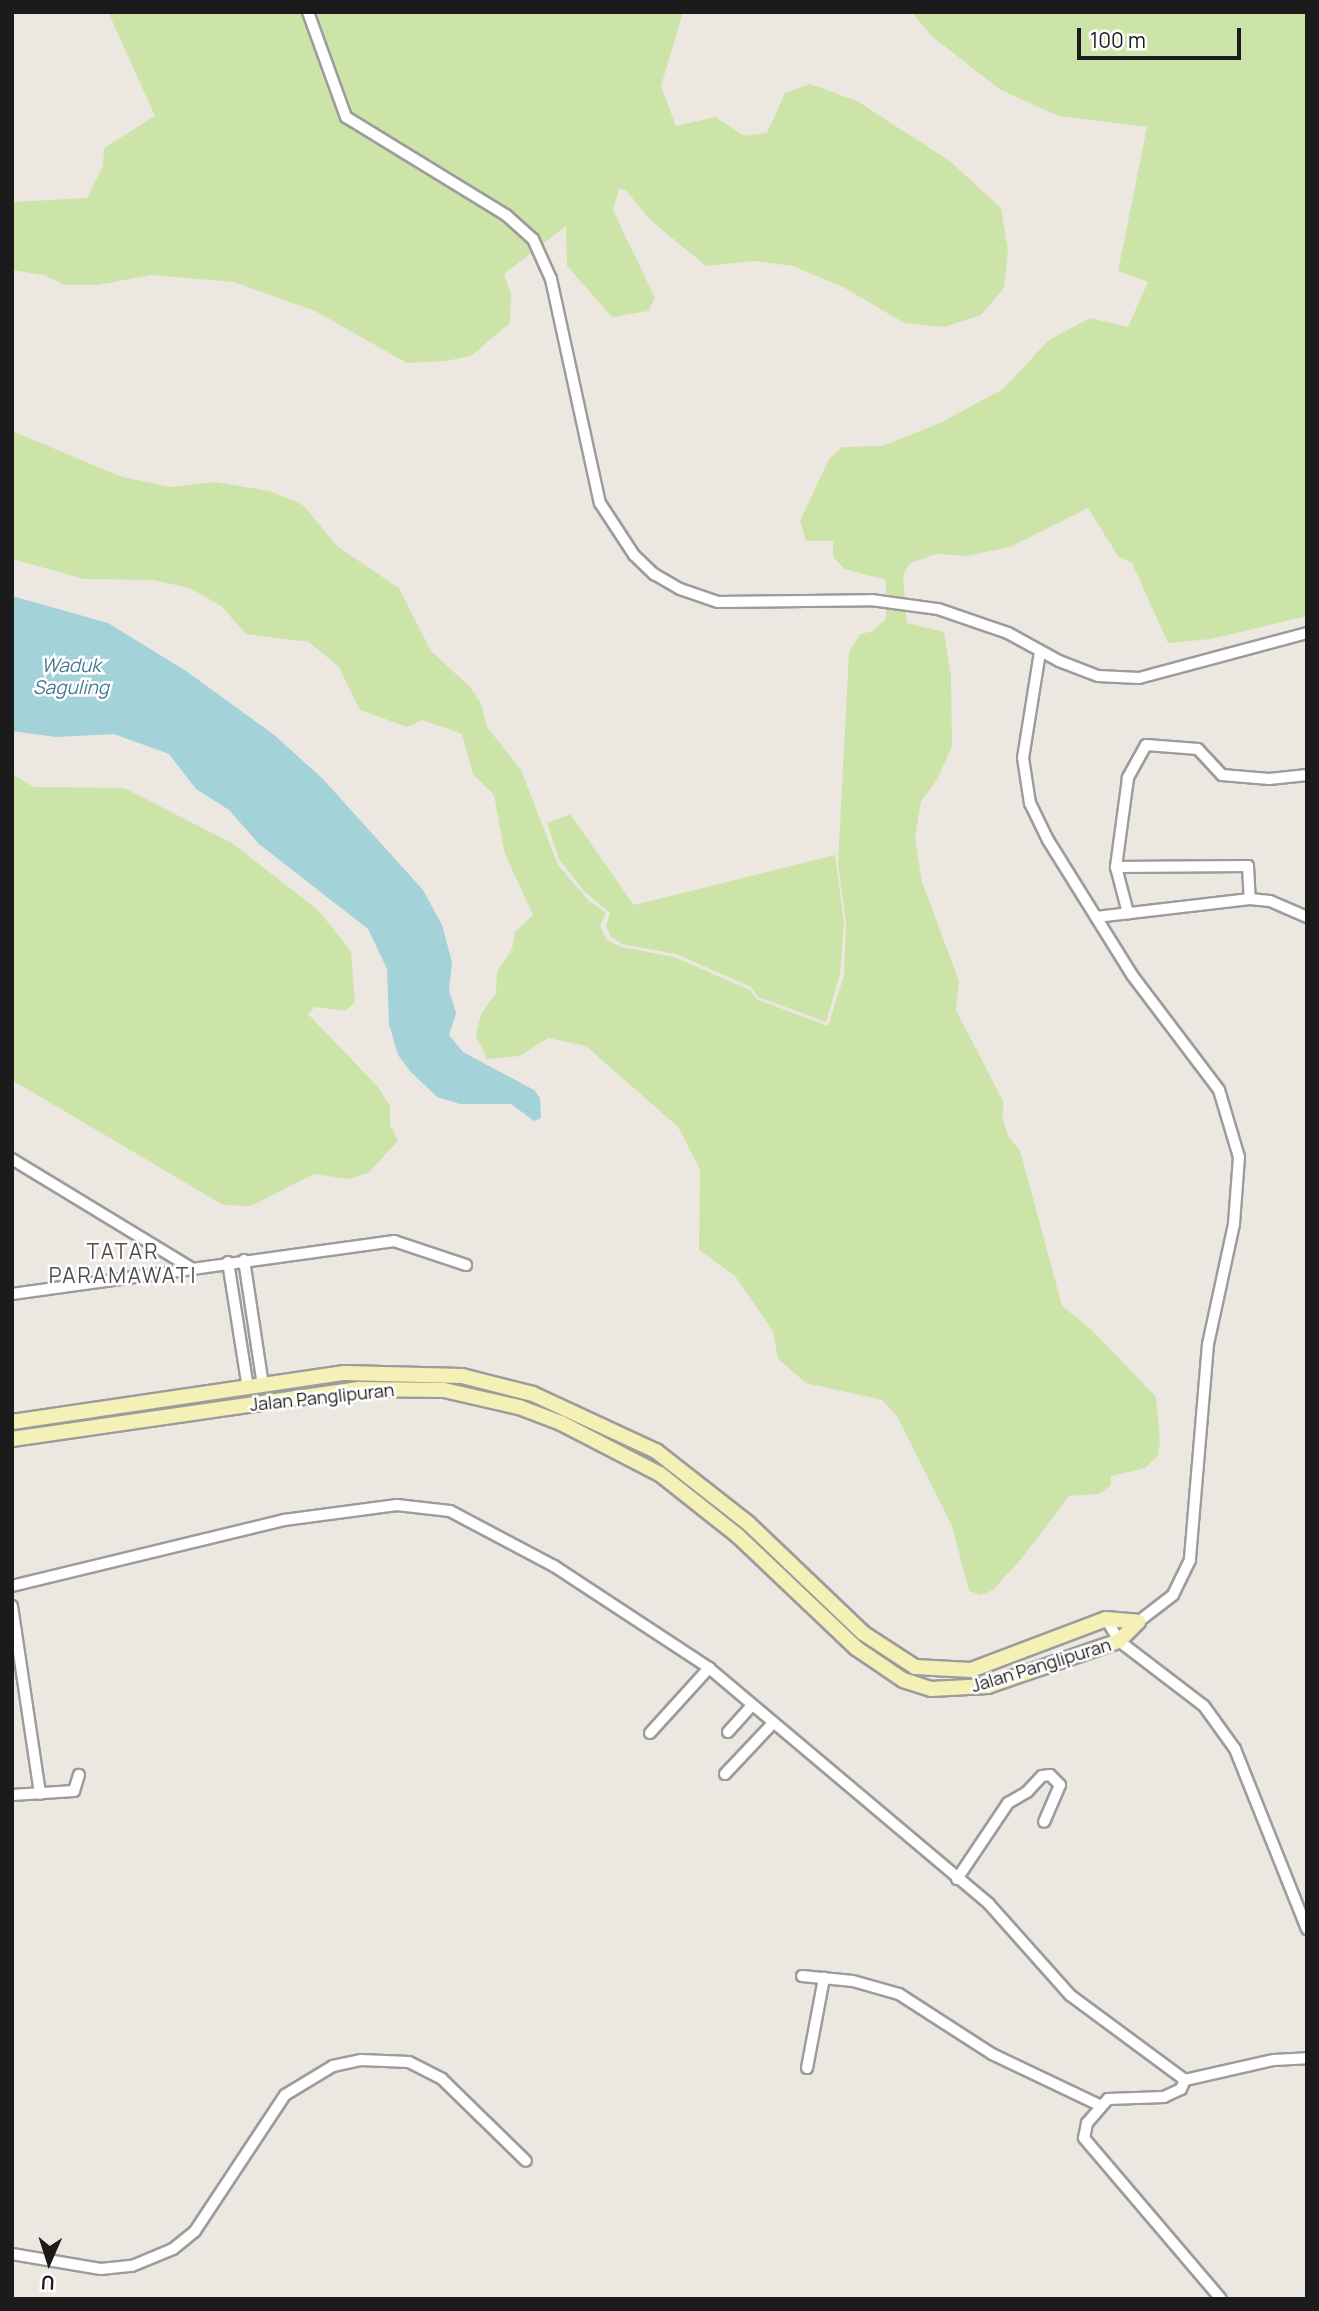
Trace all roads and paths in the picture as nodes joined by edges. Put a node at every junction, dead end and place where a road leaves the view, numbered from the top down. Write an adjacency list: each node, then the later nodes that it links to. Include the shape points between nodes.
1 (308, 12): 3 (street, via 346,117 506,215 534,239 551,279 600,503 634,555 654,574 718,602 871,600 938,609 1008,633)
2 (1307, 634): 3 (street, via 1139,678 1098,676)
3 (1040, 652): 8 (street, via 1023,758 1030,803)
4 (1307, 775): 5 (street, via 1269,779 1222,775 1198,749 1146,745 1128,778)
5 (1116, 867): 6 (street, via 1248,866); 7 (street)
6 (1250, 899): 7 (street); 9 (street, via 1270,901)
7 (1128, 913): 8 (street)
8 (1096, 917): 27 (street, via 1132,975 1180,1032 1219,1090 1239,1157 1234,1224 1208,1344 1190,1560 1173,1595)
9 (1307, 917)
10 (12, 1159): 14 (street)
11 (244, 1260): 12 (street); 13 (street, via 394,1241); 17 (street)
12 (228, 1262): 14 (street); 17 (street)
13 (466, 1265)
14 (191, 1268): 16 (street)
15 (12, 1286): 16 (street)
16 (18, 1294)
17 (255, 1387): 18 (main road, Jalan Panglipuran); 22 (main road, Jalan Panglipuran, via 344,1373 398,1371 496,1382 628,1435 687,1473)
18 (69, 1414): 19 (main road, Jalan Panglipuran); 20 (main road)
19 (12, 1422)
20 (71, 1430): 21 (main road, Jalan Panglipuran); 23 (main road, Jalan Panglipuran, via 360,1389 444,1390 519,1407 614,1446 681,1488)
21 (12, 1439)
22 (749, 1524): 23 (main road); 26 (main road, Jalan Panglipuran, via 863,1633 915,1667 971,1670)
23 (737, 1535): 28 (main road, Jalan Panglipuran, via 869,1658 903,1680 931,1689 988,1686)
24 (12, 1586): 29 (street, via 284,1520 397,1505 435,1507 554,1566)
25 (12, 1606): 36 (street)
26 (1106, 1619): 27 (main road, Jalan Panglipuran); 28 (street)
27 (1138, 1622): 28 (main road, Jalan Panglipuran)
28 (1119, 1641): 40 (street, via 1204,1706 1236,1749)
29 (709, 1668): 30 (street); 33 (street)
30 (752, 1705): 31 (street); 32 (street)
31 (773, 1723): 35 (street); 39 (street)
32 (728, 1732)
33 (650, 1733)
34 (79, 1774): 36 (street, via 74,1791)
35 (725, 1774)
36 (40, 1794): 37 (street)
37 (12, 1795)
38 (1044, 1822): 39 (street, via 1060,1785 1050,1775 1042,1776 1008,1803)
39 (957, 1879): 45 (street, via 989,1904 1070,1996)
40 (1307, 1929)
41 (802, 1976): 42 (street)
42 (824, 1978): 44 (street); 46 (street, via 870,1984 899,1994 992,2054)
43 (1307, 2059): 45 (street, via 1274,2060)
44 (807, 2068)
45 (1185, 2080): 46 (street, via 1181,2090 1170,2095 1113,2098)
46 (1101, 2106): 49 (street, via 1087,2123 1087,2143)
47 (526, 2161): 48 (street, via 442,2079 409,2062 361,2060 333,2066 285,2095 195,2231 164,2254 132,2266 101,2269)
48 (12, 2254)
49 (1221, 2299)

